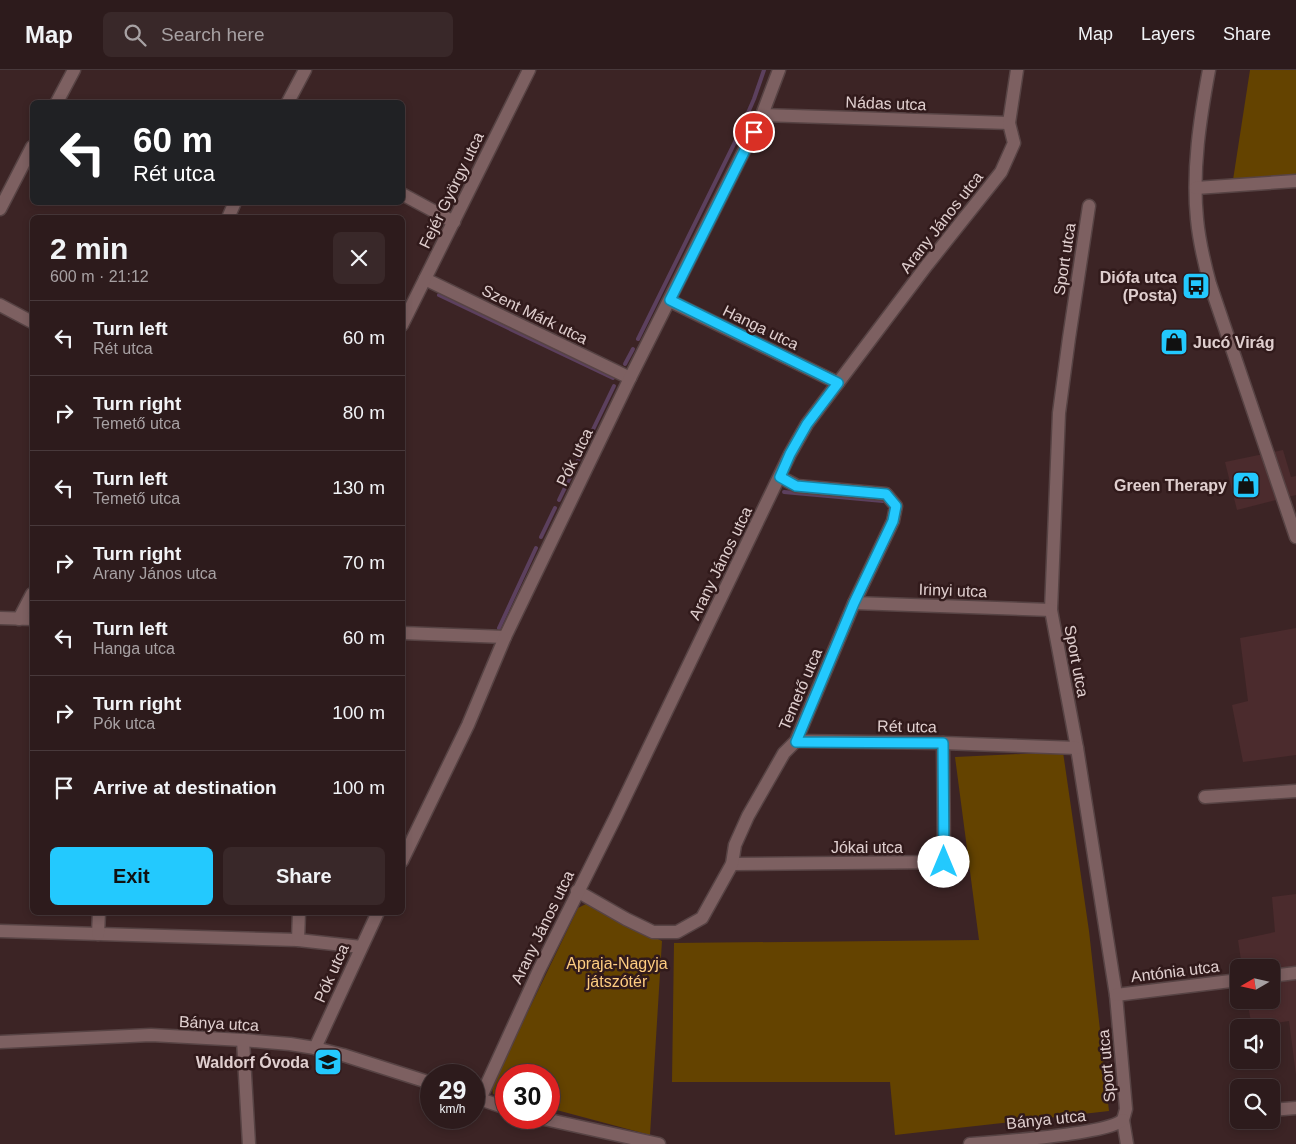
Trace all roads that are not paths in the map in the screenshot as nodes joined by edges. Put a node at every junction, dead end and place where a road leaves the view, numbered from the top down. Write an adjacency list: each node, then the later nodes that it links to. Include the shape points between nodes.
1 (74, 70): 7 (street)
2 (305, 70): 8 (street)
3 (529, 70): 17 (street, Fejér György utca)
4 (779, 70): 9 (street, Pók utca)
5 (1017, 70): 10 (street, Arany János utca)
6 (1209, 70): 13 (street)
7 (58, 100)
8 (289, 100)
9 (762, 115): 10 (street, Nádas utca); 19 (street, Pók utca)
10 (1009, 124): 24 (street, Arany János utca, via 1014,143 1001,172)
11 (30, 152): 16 (street)
12 (1296, 181): 13 (street)
13 (1196, 188): 26 (street, via 1200,242 1210,284)
14 (405, 196): 17 (street)
15 (1089, 206): 29 (street, Sport utca, via 1059,413)
16 (0, 209)
17 (454, 222): 18 (street, Fejér György utca)
18 (425, 279): 21 (street, Fejér György utca); 23 (street, Szent Márk utca)
19 (670, 300): 23 (street, Pók utca); 24 (street, Hanga utca)
20 (0, 304): 22 (street)
21 (405, 319)
22 (30, 321)
23 (630, 378): 34 (street, Pók utca)
24 (838, 383): 25 (street, Arany János utca, via 807,424)
25 (780, 477): 28 (street, Temető utca, via 796,486 886,494 896,506 893,521); 42 (street, Arany János utca)
26 (1296, 537)
27 (30, 598): 31 (street)
28 (854, 603): 29 (street, Irinyi utca); 35 (street, Temető utca)
29 (1051, 610): 37 (street, Sport utca)
30 (0, 618): 31 (street)
31 (19, 619): 32 (street)
32 (30, 619)
33 (405, 634): 34 (street)
34 (505, 638): 40 (street, Pók utca, via 468,725)
35 (796, 742): 36 (street, Rét utca); 41 (street, Temető utca, via 784,753 748,816 735,845)
36 (943, 743): 37 (street, Rét utca); 41 (street, Jókai utca, via 944,862)
37 (1077, 748): 53 (street, Sport utca)
38 (1296, 791): 39 (street)
39 (1205, 797)
40 (405, 855)
41 (732, 864): 42 (street, Temető utca, via 702,918 677,932 653,932)
42 (577, 891): 58 (street, Arany János utca)
43 (98, 915): 47 (street)
44 (299, 915): 48 (street)
45 (377, 915): 49 (street, Pók utca)
46 (0, 931): 47 (street)
47 (98, 934): 48 (street)
48 (298, 940): 49 (street)
49 (361, 947): 56 (street, Pók utca)
50 (1296, 973): 51 (street)
51 (1280, 975)
52 (1230, 981): 53 (street, Antónia utca)
53 (1116, 995): 61 (street, Sport utca, via 1126,1109)
54 (243, 1040): 55 (street, Bánya utca, via 152,1036); 56 (street, Bánya utca); 64 (street)
55 (0, 1042)
56 (315, 1048): 57 (street, Bánya utca)
57 (420, 1080)
58 (485, 1081)
59 (1296, 1108): 60 (street)
60 (1280, 1109)
61 (1123, 1120): 63 (street, Bánya utca, via 1100,1129); 67 (street, Sport utca)
62 (560, 1122): 65 (street)
63 (1019, 1141): 66 (street, Bánya utca)
64 (249, 1144)
65 (659, 1144)
66 (970, 1144)
67 (1127, 1144)

